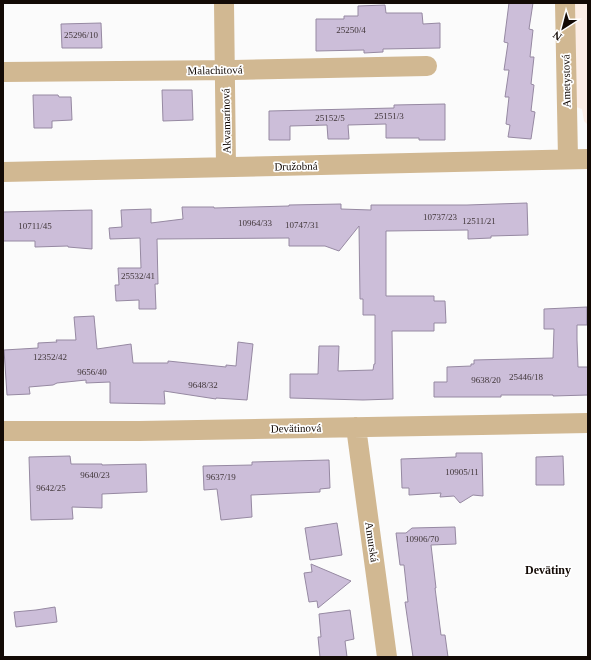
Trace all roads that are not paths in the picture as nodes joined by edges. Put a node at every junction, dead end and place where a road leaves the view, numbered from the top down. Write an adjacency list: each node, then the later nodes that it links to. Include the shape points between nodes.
1 (224, 3): 4 (street, Akvamarínová)
2 (565, 3): 7 (street, Ametystová)
3 (427, 66): 4 (street, Malachitová)
4 (225, 70): 5 (street, Malachitová); 8 (street, Akvamarínová)
5 (3, 72)
6 (588, 159): 7 (street, Družobná)
7 (568, 160): 8 (street, Družobná)
8 (226, 167): 9 (street, Družobná)
9 (3, 172)
10 (588, 423): 11 (street, Devätinová)
11 (356, 427): 12 (street, Devätinová); 13 (street, Amurská)
12 (3, 431)
13 (387, 657)

